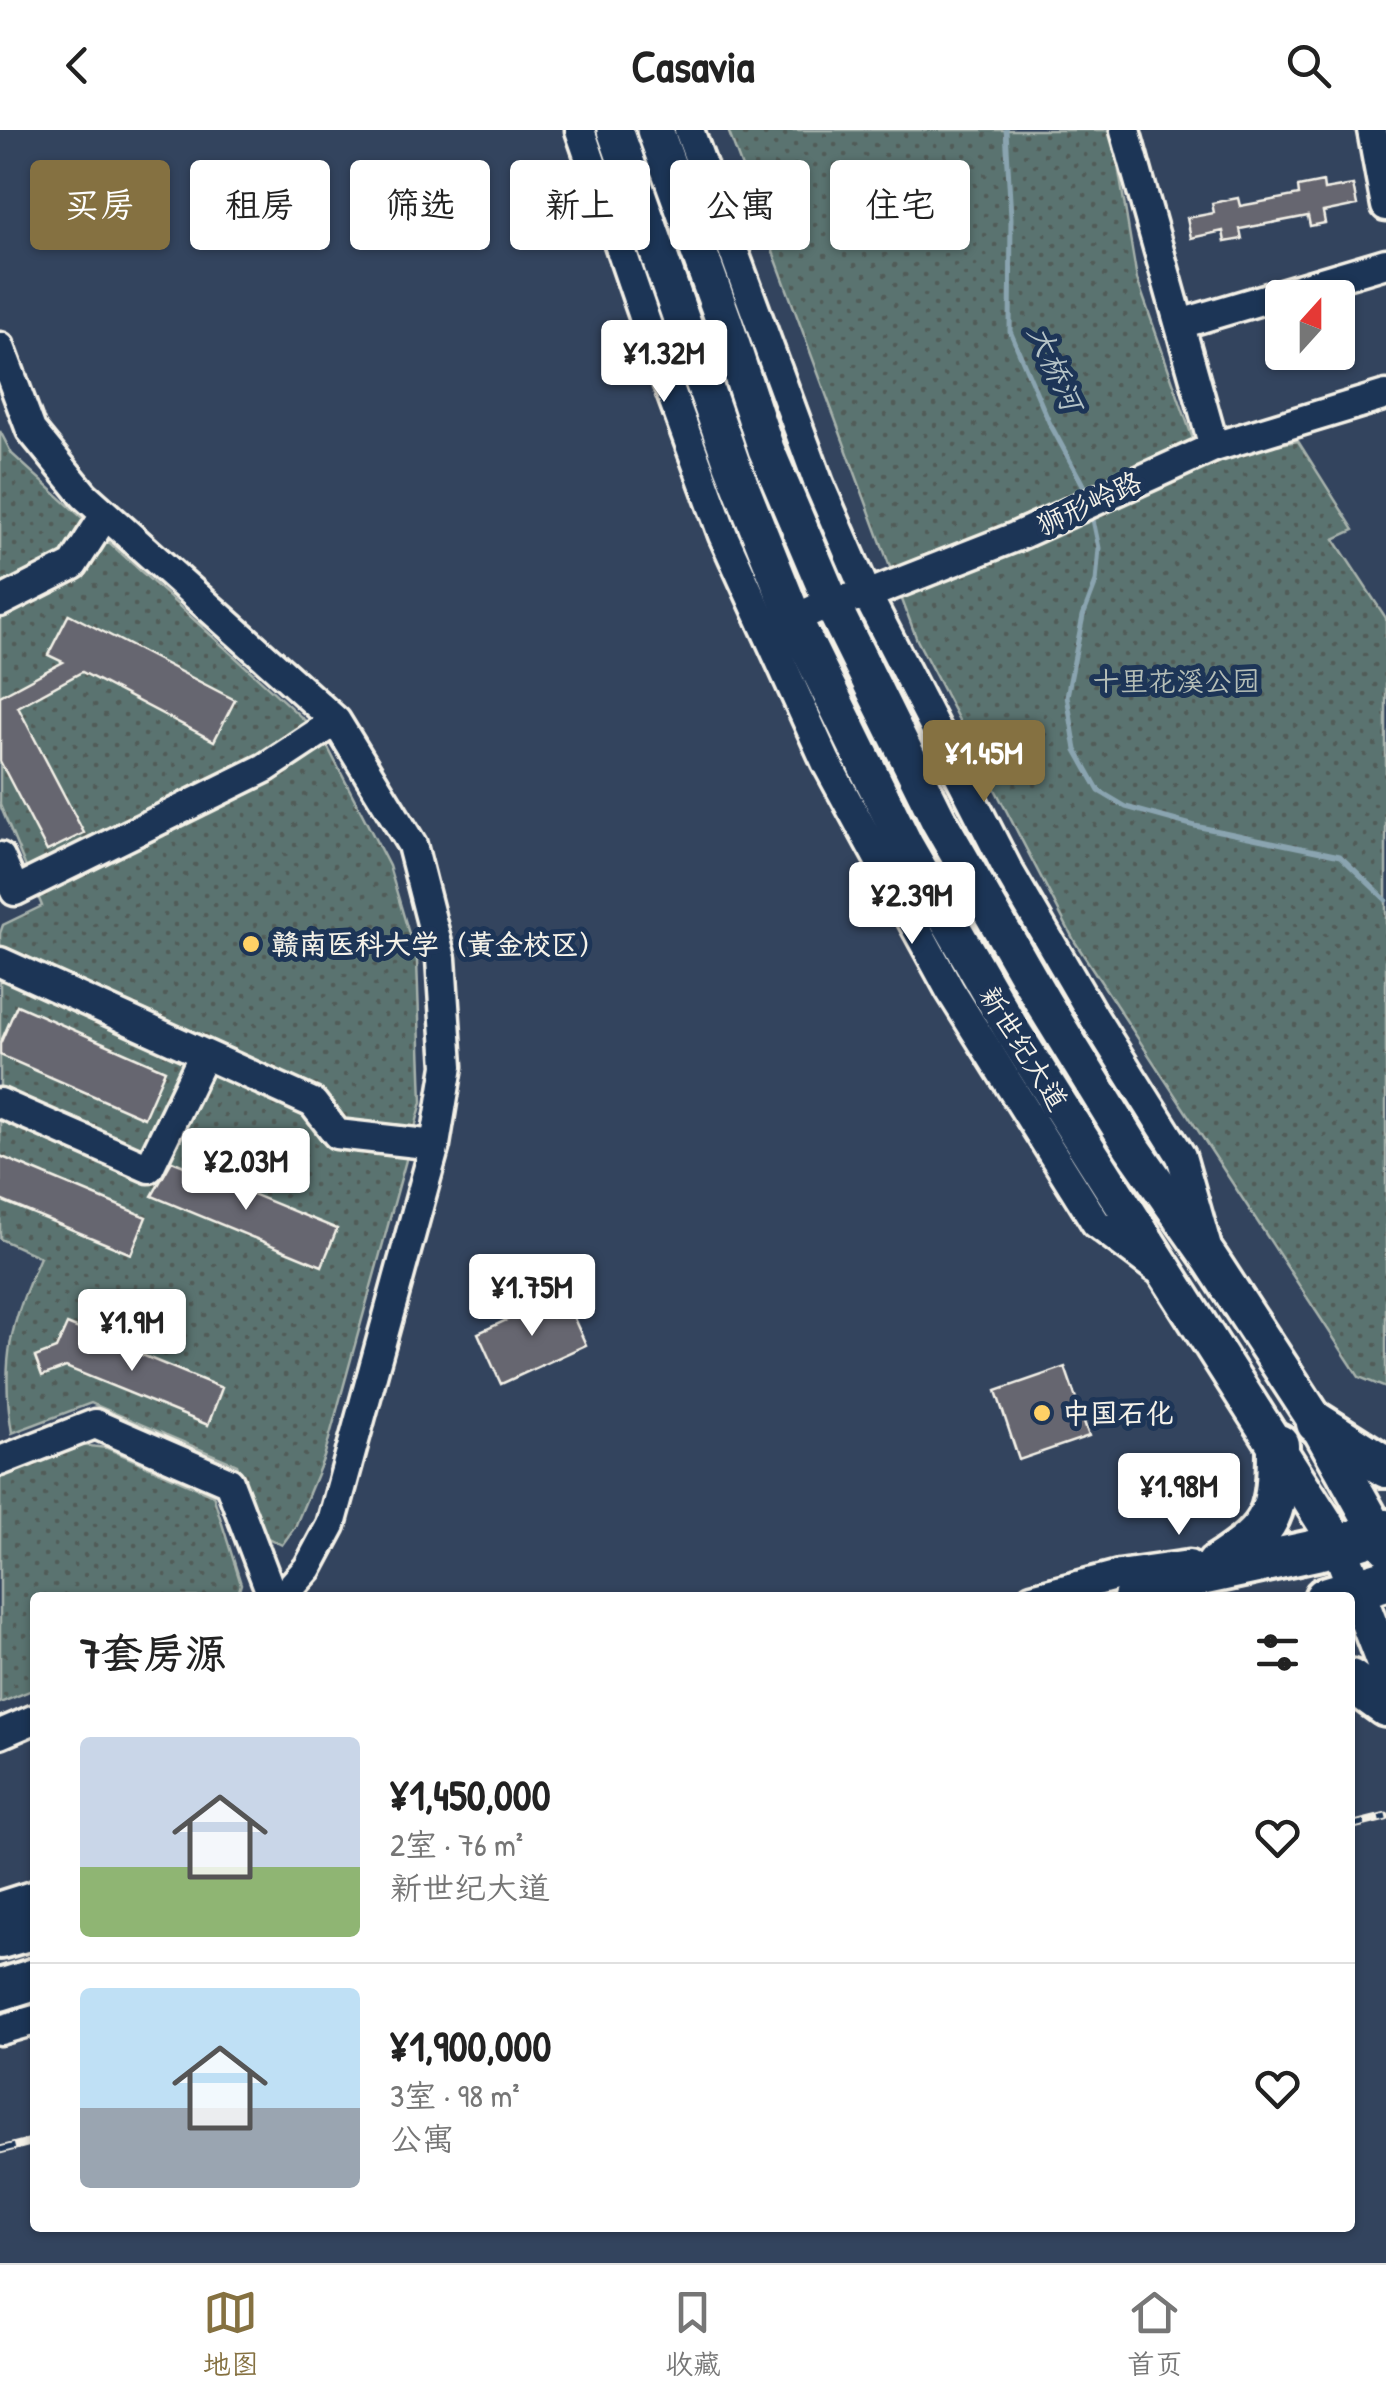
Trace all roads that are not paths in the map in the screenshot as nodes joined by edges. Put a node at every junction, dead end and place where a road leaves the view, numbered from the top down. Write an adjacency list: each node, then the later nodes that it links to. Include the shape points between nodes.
1 (580, 130): 14 (street)
2 (616, 130): 17 (main road, 新世纪大道)
3 (655, 130): 12 (main road, 新世纪大道)
4 (690, 130): 7 (street)
5 (1126, 130): 13 (street)
6 (1372, 130): 8 (street)
7 (700, 160)
8 (1386, 206)
9 (719, 250): 12 (street)
10 (733, 250): 20 (street)
11 (1386, 263): 13 (street)
12 (724, 321): 22 (main road, 新世纪大道, via 766,450)
13 (1180, 324): 18 (street)
14 (654, 346): 17 (street); 31 (street, via 723,534 826,762)
15 (0, 347): 19 (street, via 31,430)
16 (1386, 395): 18 (street, 狮形岭路)
17 (719, 428): 23 (main road, 新世纪大道)
18 (1214, 447): 20 (street, 狮形岭路)
19 (106, 514): 21 (street, via 72,565); 24 (street)
20 (867, 594): 22 (street, 狮形岭路); 27 (street)
21 (0, 602)
22 (831, 602): 23 (street, 狮形岭路); 25 (main road, 新世纪大道)
23 (794, 619): 28 (main road, 新世纪大道)
24 (336, 721): 29 (street, via 265,768); 34 (street, via 412,846 442,959 448,1066)
25 (920, 783): 27 (street); 35 (main road, 新世纪大道, via 1044,1004)
26 (0, 857): 29 (street)
27 (1006, 868): 35 (street, via 1181,1156)
28 (931, 893): 31 (street); 36 (main road, 新世纪大道)
29 (8, 894)
30 (0, 962): 32 (street)
31 (950, 990): 36 (street, via 1096,1222)
32 (204, 1054): 33 (street, via 148,1168); 34 (street, via 313,1103 337,1134)
33 (0, 1104)
34 (435, 1146): 46 (street, via 331,1525)
35 (1211, 1260): 37 (main road, 新世纪大道)
36 (1175, 1282): 38 (main road, 新世纪大道)
37 (1316, 1424): 40 (highway); 41 (main road, 新世纪大道)
38 (1278, 1446): 42 (main road, 新世纪大道); 43 (highway, via 1272,1517 1250,1544)
39 (0, 1461): 45 (street, via 95,1424 228,1482)
40 (1386, 1467)
41 (1385, 1534): 42 (highway)
42 (1339, 1545): 43 (highway); 44 (main road, 新世纪大道)
43 (1212, 1568): 47 (street, via 1119,1575); 48 (highway)
44 (1350, 1591)
45 (270, 1592)
46 (286, 1592)
47 (1055, 1592)
48 (1150, 1592)
49 (1355, 1602): 50 (main road, 新世纪大道)
50 (1386, 1668)
51 (1355, 1684): 52 (highway)
52 (1386, 1706)
53 (30, 1722): 54 (street)
54 (0, 1734)
55 (30, 1897): 56 (street)
56 (0, 1906)
57 (30, 1929): 58 (highway)
58 (0, 1938)
59 (30, 1981): 60 (highway)
60 (0, 1990)
61 (30, 2021): 62 (street)
62 (0, 2030)

